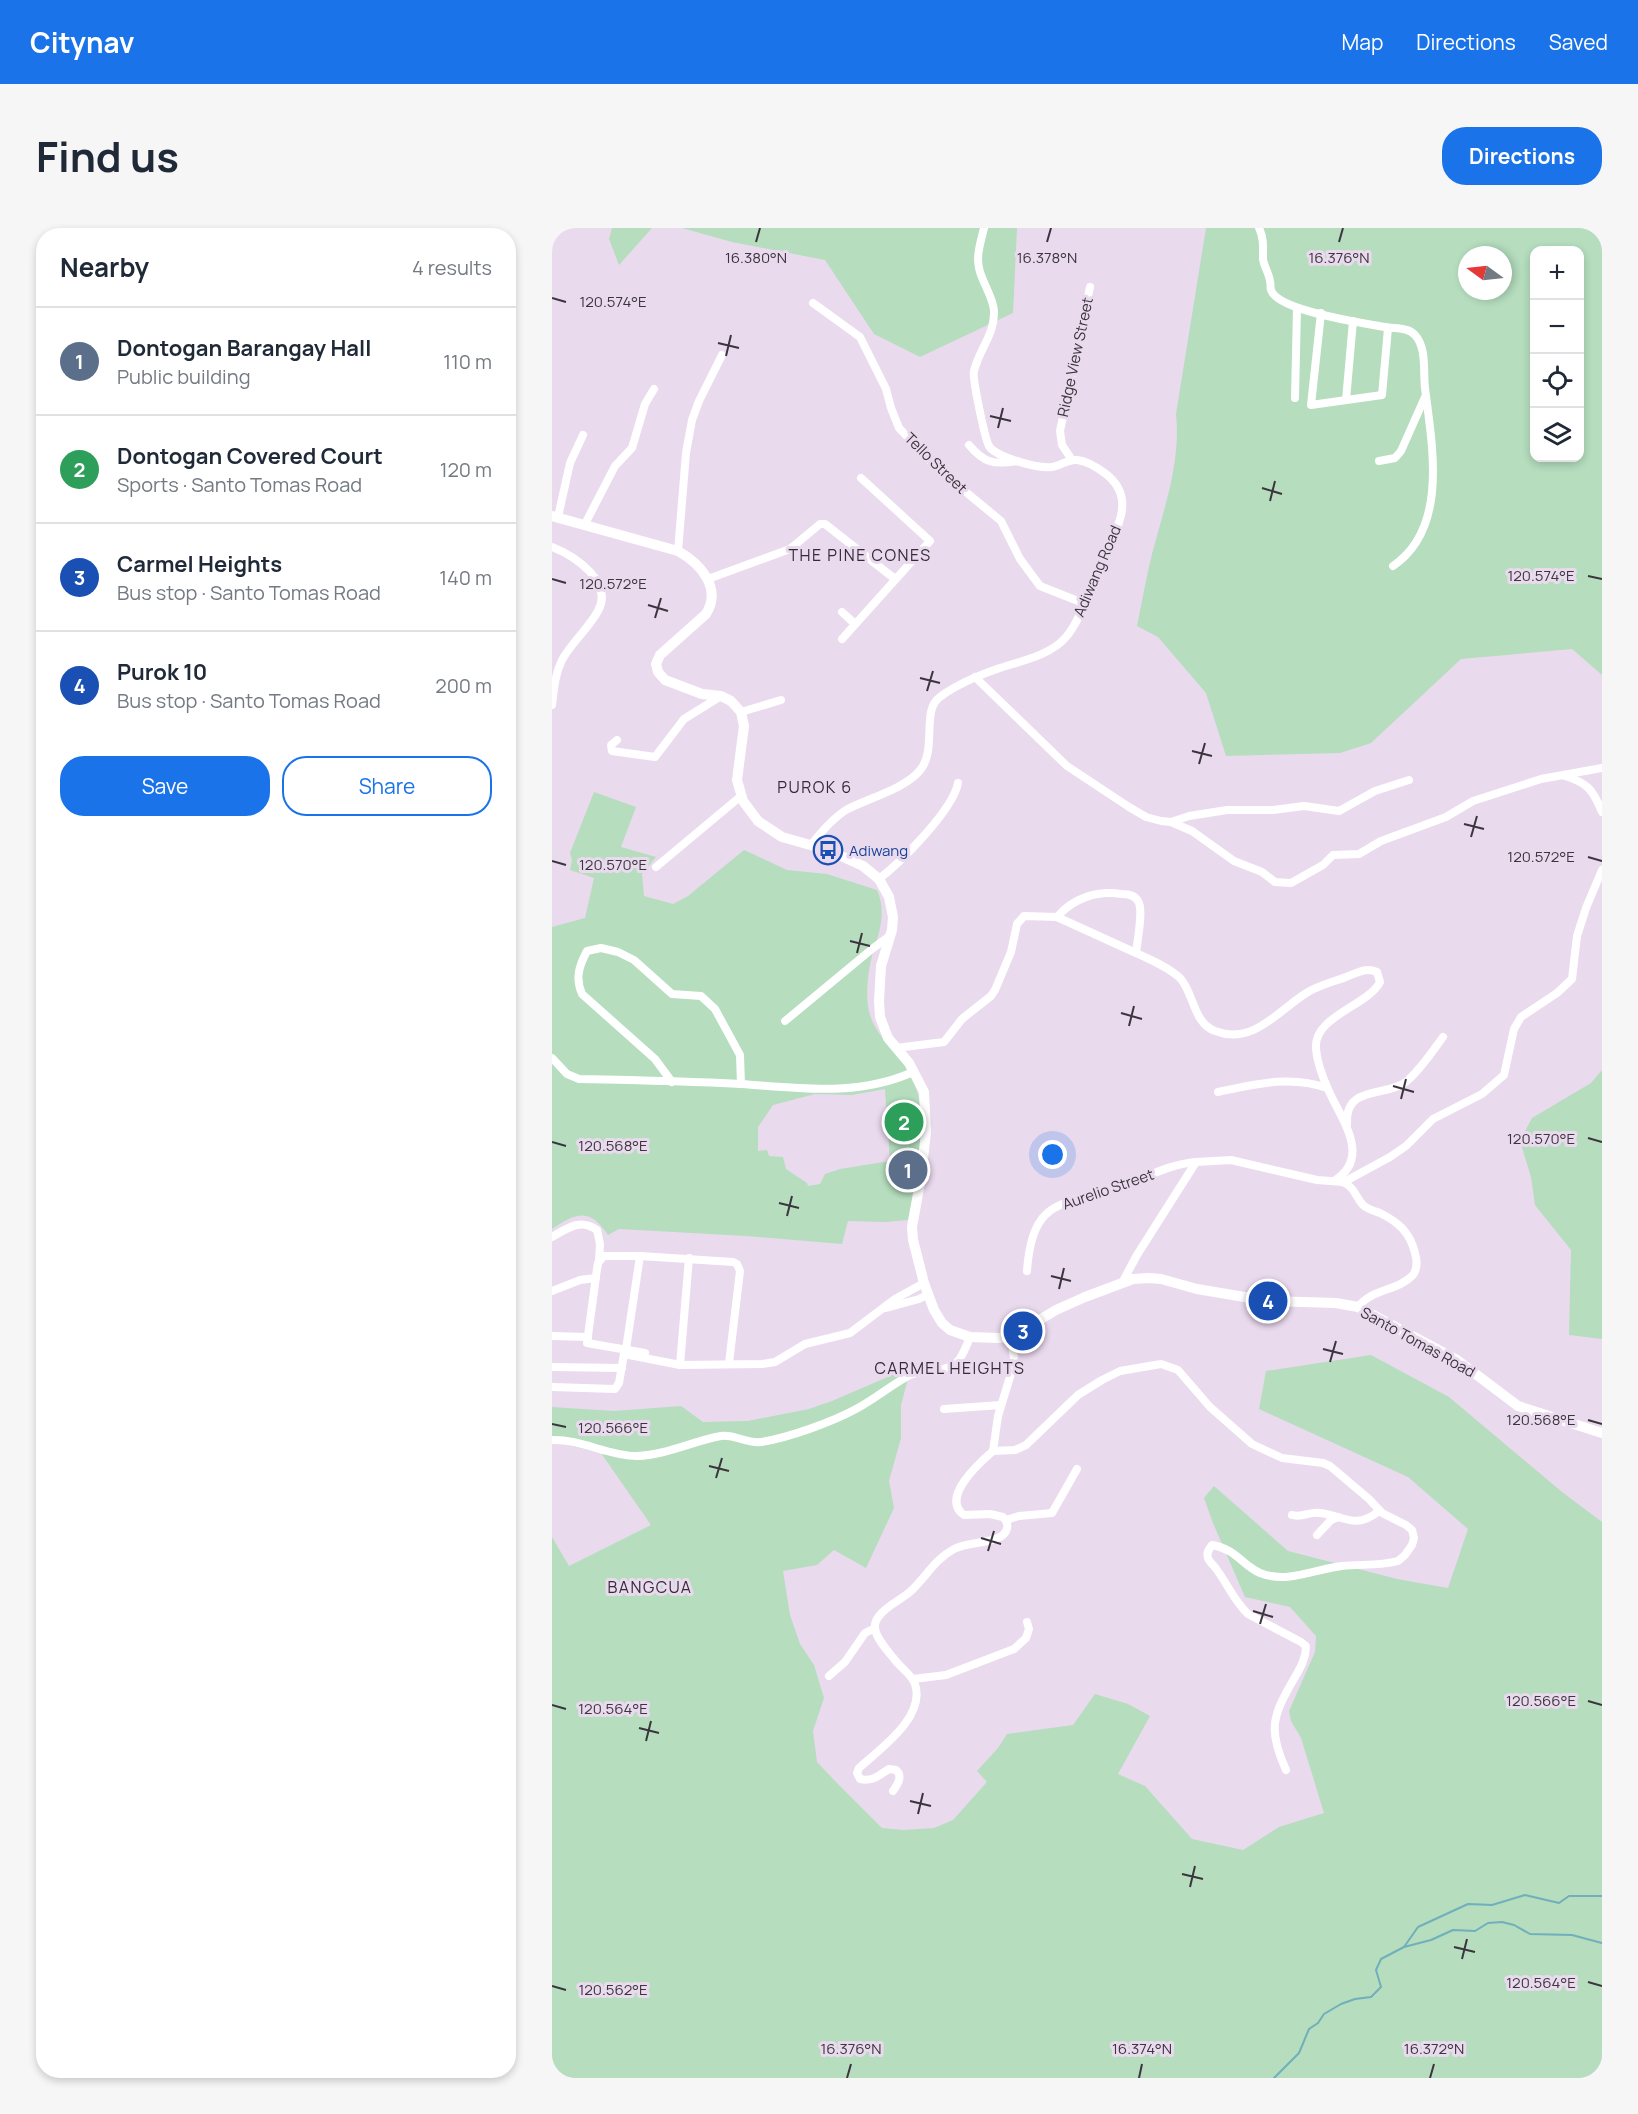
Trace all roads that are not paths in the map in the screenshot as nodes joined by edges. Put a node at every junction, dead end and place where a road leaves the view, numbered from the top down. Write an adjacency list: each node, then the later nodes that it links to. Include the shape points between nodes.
1 (984, 228): 17 (street, via 978,260 994,320 973,374 974,382 989,447)
2 (1259, 228): 5 (street, via 1271,290 1278,299)
3 (1090, 287): 16 (street, Ridge View Street, via 1060,431 1062,445)
4 (813, 303): 27 (street, Tello Street, via 860,338 886,388 899,428 938,469 1001,521 1020,559 1040,586)
5 (1297, 309): 6 (street); 12 (street)
6 (1321, 313): 7 (street); 13 (street, via 1311,405)
7 (1353, 321): 8 (street); 13 (street)
8 (1388, 328): 11 (street, via 1417,336 1422,347); 13 (street, via 1382,395)
9 (722, 355): 23 (street, via 692,420)
10 (654, 389): 21 (street, via 645,404 632,448 615,466)
11 (1426, 395): 18 (street, via 1401,451 1395,458); 24 (street, via 1433,461 1427,513 1421,537)
12 (1295, 398)
13 (1346, 400)
14 (583, 435): 20 (street)
15 (969, 445): 17 (street, via 980,458 1001,464)
16 (1072, 460): 17 (street, via 1045,468); 27 (street, Adiwang Road, via 1102,471 1119,486 1123,497 1116,532)
17 (1019, 461)
18 (1379, 461)
19 (861, 478): 26 (street, via 930,541)
20 (555, 517): 21 (street)
21 (585, 524): 23 (street)
22 (552, 547): 34 (street, via 585,567 598,584 601,596 599,609 560,665)
23 (678, 551): 25 (street, via 691,559)
24 (1393, 566)
25 (708, 579): 26 (street, via 790,549 820,524); 32 (street, via 711,606 660,655 656,664 665,680 675,685)
26 (895, 579): 29 (street)
27 (1083, 603): 31 (street, Adiwang Road, via 1076,622 1056,647)
28 (842, 612): 29 (street)
29 (855, 624): 30 (street)
30 (842, 639)
31 (975, 677): 43 (street, via 1067,766 1146,817); 44 (street, Adiwang Road, via 934,702 930,747 919,771 846,811)
32 (721, 696): 35 (street); 36 (street, via 684,719 655,757 612,751 611,745)
33 (781, 700): 35 (street)
34 (552, 705)
35 (741, 712): 41 (street, Santo Tomas Road, via 744,726 737,780)
36 (617, 740)
37 (1602, 768): 38 (street)
38 (1560, 775): 42 (street, via 1591,789); 43 (street, via 1473,801 1446,817 1381,841 1359,854 1333,855 1291,883 1275,882)
39 (1409, 780): 43 (street, via 1381,788 1339,811 1304,806 1227,810)
40 (957, 783): 47 (street, via 953,798 913,849)
41 (741, 796): 44 (street, Santo Tomas Road, via 758,821 774,833); 45 (street)
42 (1602, 812)
43 (1171, 822)
44 (811, 845): 47 (street, Santo Tomas Road, via 840,854)
45 (656, 867)
46 (1602, 870): 62 (street, via 1577,936 1572,979 1521,1017 1514,1029 1504,1075 1482,1094 1433,1119 1390,1157)
47 (879, 879): 49 (street, Santo Tomas Road, via 892,906)
48 (1057, 916): 50 (street); 50 (street, via 1073,903 1094,895 1115,893 1134,897 1140,911); 53 (street, via 1027,915 1018,921 1011,952 995,990 962,1019 944,1042)
49 (891, 935): 51 (street); 53 (street, Santo Tomas Road, via 880,966 879,1001 880,1017)
50 (1136, 952): 58 (street, via 1174,973 1187,988 1198,1014 1217,1032 1259,1028 1321,986 1362,970 1377,972 1380,982 1375,990 1333,1019 1317,1040)
51 (785, 1022)
52 (1443, 1037): 60 (street, via 1407,1081 1354,1101 1346,1115)
53 (896, 1048): 55 (street, Santo Tomas Road)
54 (552, 1058): 56 (street, via 567,1074 579,1079)
55 (913, 1072): 57 (street, via 877,1085 847,1089); 70 (street, Santo Tomas Road, via 924,1092 926,1116 912,1227)
56 (672, 1082): 57 (street); 57 (street, via 655,1059 582,994 578,985 579,966 588,951 601,948 618,952 634,960 672,994 700,996 715,1009 740,1055)
57 (741, 1084)
58 (1327, 1088): 59 (street, via 1295,1080); 60 (street)
59 (1218, 1092)
60 (1347, 1125): 62 (street, via 1353,1158)
61 (1196, 1162): 62 (street, Aurelio Street, via 1232,1160 1317,1180); 67 (street, Aurelio Street, via 1066,1201 1049,1212 1033,1233); 69 (street)
62 (1338, 1181): 73 (street, via 1351,1187 1362,1204 1402,1226 1417,1260 1412,1276 1362,1301)
63 (552, 1237): 66 (street, via 578,1224 589,1224 597,1230)
64 (640, 1256): 65 (street); 66 (street, via 608,1255); 79 (street)
65 (690, 1258): 80 (street, via 733,1262 739,1267); 81 (street)
66 (598, 1263): 68 (street)
67 (1027, 1271)
68 (596, 1278): 71 (street); 77 (street)
69 (1122, 1282): 73 (street, Santo Tomas Road, via 1161,1279 1247,1299 1336,1303); 76 (street, Santo Tomas Road, via 1056,1310)
70 (924, 1283): 72 (street, Santo Tomas Road); 74 (street)
71 (552, 1291)
72 (928, 1294): 74 (street); 78 (street, Santo Tomas Road, via 942,1323)
73 (1358, 1308): 87 (street, Santo Tomas Road, via 1458,1360 1518,1406)
74 (882, 1309): 80 (street, via 850,1333 805,1344 775,1362)
75 (552, 1336): 77 (street)
76 (1011, 1336): 78 (street, Santo Tomas Road); 85 (street, via 1013,1367)
77 (588, 1337): 79 (street, via 587,1342)
78 (970, 1337): 88 (street, via 954,1364 915,1373 856,1409 778,1438 751,1442 724,1436 639,1456)
79 (626, 1349): 81 (street)
80 (729, 1363): 81 (street)
81 (680, 1364): 83 (street, via 624,1354)
82 (552, 1367): 83 (street)
83 (622, 1368): 84 (street, via 615,1389)
84 (552, 1387)
85 (1002, 1405): 86 (street); 89 (street)
86 (945, 1409)
87 (1602, 1433)
88 (552, 1440)
89 (993, 1451): 91 (street, via 1026,1445 1078,1395 1102,1380 1120,1371 1161,1364 1178,1370 1210,1407 1252,1444 1282,1458 1323,1463 1337,1470); 94 (street, via 962,1485 957,1507 964,1515 996,1515)
90 (1077, 1469): 94 (street, via 1052,1514)
91 (1379, 1511): 93 (street, via 1359,1521); 100 (street, via 1406,1525 1414,1534 1409,1551 1398,1562 1276,1576 1259,1573 1221,1547 1212,1545 1207,1552 1242,1609 1305,1646 1303,1663 1284,1696 1274,1729)
92 (1292, 1515): 93 (street, via 1304,1517 1316,1512)
93 (1338, 1517): 95 (street)
94 (1006, 1520): 97 (street, via 1003,1536 957,1547 939,1558 918,1584 880,1615)
95 (1317, 1535)
96 (1027, 1622): 99 (street, via 1026,1638 1014,1649 946,1675)
97 (875, 1628): 98 (street, via 865,1633 845,1662); 99 (street, via 880,1640)
98 (829, 1676)
99 (913, 1679): 101 (street, via 916,1698 908,1718 857,1773 860,1779 867,1780 879,1777 889,1768 896,1770 900,1780)
100 (1286, 1770)
101 (894, 1791)

